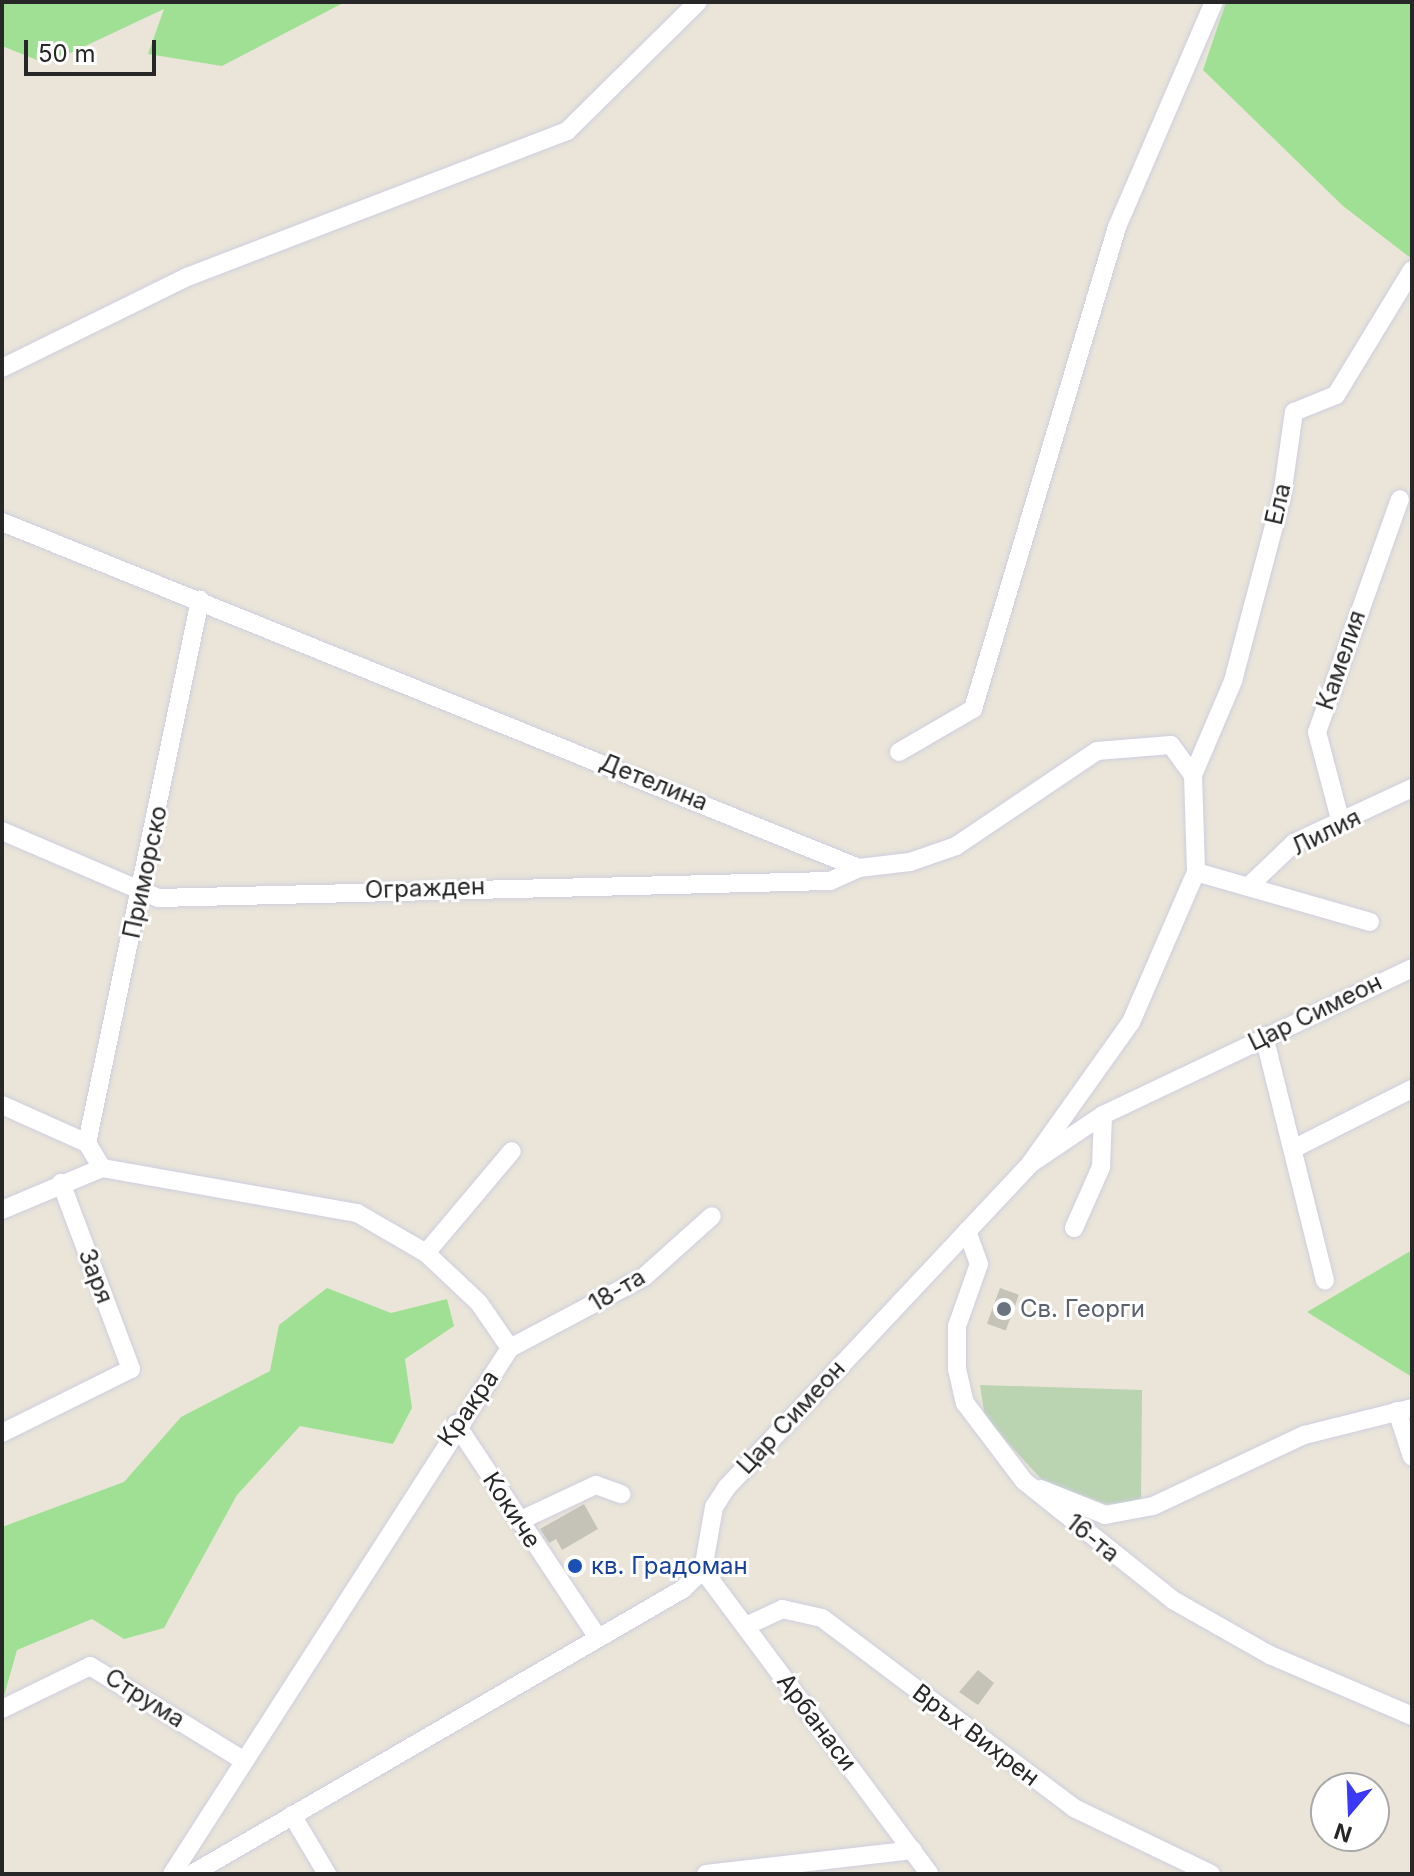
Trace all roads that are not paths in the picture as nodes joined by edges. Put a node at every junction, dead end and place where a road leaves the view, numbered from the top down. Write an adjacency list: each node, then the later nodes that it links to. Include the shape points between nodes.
1 (698, 2): 4 (street, via 567,131 187,277)
2 (1214, 2): 8 (street, via 1117,227 973,709)
3 (1412, 270): 9 (street, Ела, via 1336,395 1294,412 1282,496 1233,681)
4 (2, 368)
5 (1400, 499): 11 (street, Камелия, via 1317,732)
6 (2, 522): 7 (street, Детелина)
7 (200, 600): 13 (street, Детелина); 16 (street, Приморско)
8 (899, 752)
9 (1193, 775): 13 (street, Детелина, via 1171,745 1097,751 956,846 910,862); 14 (street)
10 (1412, 788): 11 (street, Лилия)
11 (1341, 823): 15 (street, Лилия, via 1294,843)
12 (2, 831): 16 (street, Огражден)
13 (859, 868): 16 (street, Огражден, via 830,881 773,883 542,883 178,898)
14 (1196, 872): 15 (street); 26 (street, via 1131,1022)
15 (1248, 887): 17 (street)
16 (141, 892): 23 (street, Приморско)
17 (1370, 922)
18 (1412, 968): 19 (street, Цар Симеон)
19 (1264, 1036): 22 (street, Цар Симеон); 24 (street)
20 (1412, 1089): 24 (street)
21 (2, 1105): 23 (street)
22 (1103, 1115): 26 (street, Цар Симеон); 31 (street, via 1101,1167)
23 (87, 1143): 27 (street)
24 (1297, 1147): 34 (street)
25 (512, 1151): 33 (street)
26 (1030, 1164): 32 (street, Цар Симеон)
27 (102, 1168): 28 (street); 33 (street, Кракра, via 357,1213)
28 (61, 1183): 29 (street); 38 (street, Заря, via 131,1369)
29 (2, 1210)
30 (712, 1216): 35 (street, 18-та, via 644,1277)
31 (1074, 1228)
32 (967, 1231): 40 (street, 16-та, via 979,1264 957,1326 957,1369 965,1403); 43 (street, Цар Симеон, via 727,1487 714,1507)
33 (426, 1253): 35 (street, Кракра, via 479,1303)
34 (1325, 1280)
35 (510, 1348): 37 (street, Кракра)
36 (1404, 1410): 39 (street); 40 (street, via 1304,1435 1141,1508 1105,1515)
37 (456, 1424): 42 (street, Кокиче); 48 (street, Кракра)
38 (2, 1433)
39 (1412, 1457)
40 (1024, 1481): 47 (street, 16-та, via 1173,1600 1270,1655)
41 (621, 1494): 42 (street, via 596,1485)
42 (519, 1521): 45 (street, Кокиче)
43 (703, 1570): 44 (street, Арбанаси); 45 (street, via 683,1589)
44 (746, 1626): 50 (street, Арбанаси); 56 (street, Връх Вихрен, via 782,1609 822,1618 1074,1808)
45 (596, 1635): 49 (street)
46 (2, 1709): 48 (street, Струма, via 90,1666)
47 (1412, 1716)
48 (241, 1759): 51 (street, Кракра)
49 (292, 1815): 52 (street); 53 (street)
50 (913, 1850): 54 (street); 55 (street, Арбанаси)
51 (172, 1874)
52 (192, 1874)
53 (327, 1874)
54 (706, 1874)
55 (930, 1874)
56 (1211, 1874)

